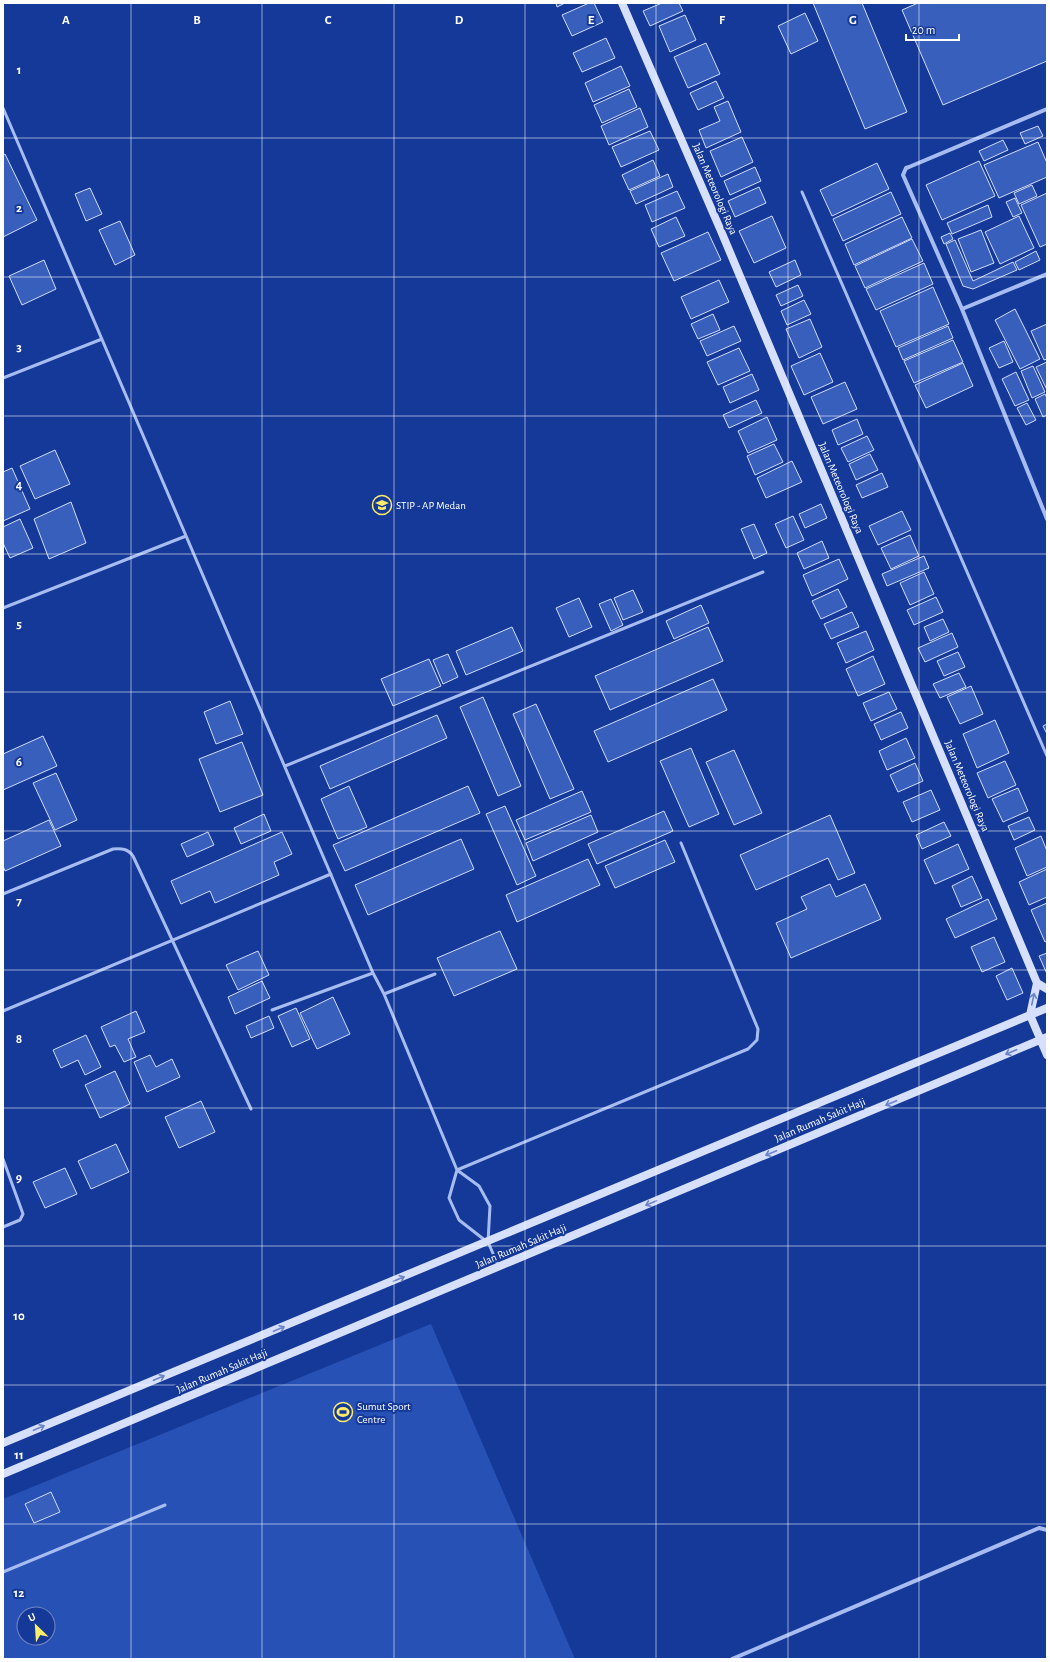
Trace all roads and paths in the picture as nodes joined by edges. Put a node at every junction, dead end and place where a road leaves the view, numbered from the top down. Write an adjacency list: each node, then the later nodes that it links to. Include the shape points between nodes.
1 (622, 3): 21 (street, Jalan Meteorologi Raya, via 722,232)
2 (3, 108): 7 (lane)
3 (1047, 109): 6 (street, via 909,167 904,173)
4 (802, 192): 13 (lane)
5 (1047, 274): 6 (street)
6 (962, 309): 9 (street)
7 (102, 339): 8 (lane); 10 (lane)
8 (3, 378)
9 (1047, 519)
10 (186, 536): 12 (lane); 14 (lane)
11 (762, 572): 14 (lane)
12 (3, 608)
13 (1047, 756)
14 (285, 766): 16 (lane)
15 (681, 843): 32 (lane, via 758,1029 757,1040 748,1049)
16 (331, 874): 18 (lane); 19 (lane)
17 (3, 894): 18 (lane, via 113,850 129,851)
18 (172, 941): 26 (lane); 30 (lane)
19 (373, 973): 23 (lane); 25 (lane)
20 (435, 974): 23 (lane)
21 (1037, 983): 22 (street); 27 (street, one-way to 21)
22 (1047, 989)
23 (384, 994): 32 (lane)
24 (1047, 1008): 27 (street, Jalan Rumah Sakit Haji)
25 (272, 1010)
26 (3, 1011)
27 (1030, 1015): 28 (street); 34 (street, Jalan Rumah Sakit Haji)
28 (1044, 1039): 29 (street); 35 (street, Jalan Rumah Sakit Haji, one-way to 35)
29 (1047, 1055)
30 (252, 1109)
31 (3, 1159): 33 (lane, via 23,1214 20,1220)
32 (457, 1170): 34 (lane, via 479,1186 490,1206); 34 (lane, via 449,1198 459,1220)
33 (3, 1228)
34 (488, 1242): 35 (lane); 36 (street, Jalan Rumah Sakit Haji, one-way to 34)
35 (498, 1267): 37 (street, Jalan Rumah Sakit Haji)
36 (3, 1443)
37 (3, 1474)
38 (165, 1505): 40 (lane)
39 (1047, 1530): 41 (street, via 1039,1528)
40 (3, 1572)
41 (732, 1659)

